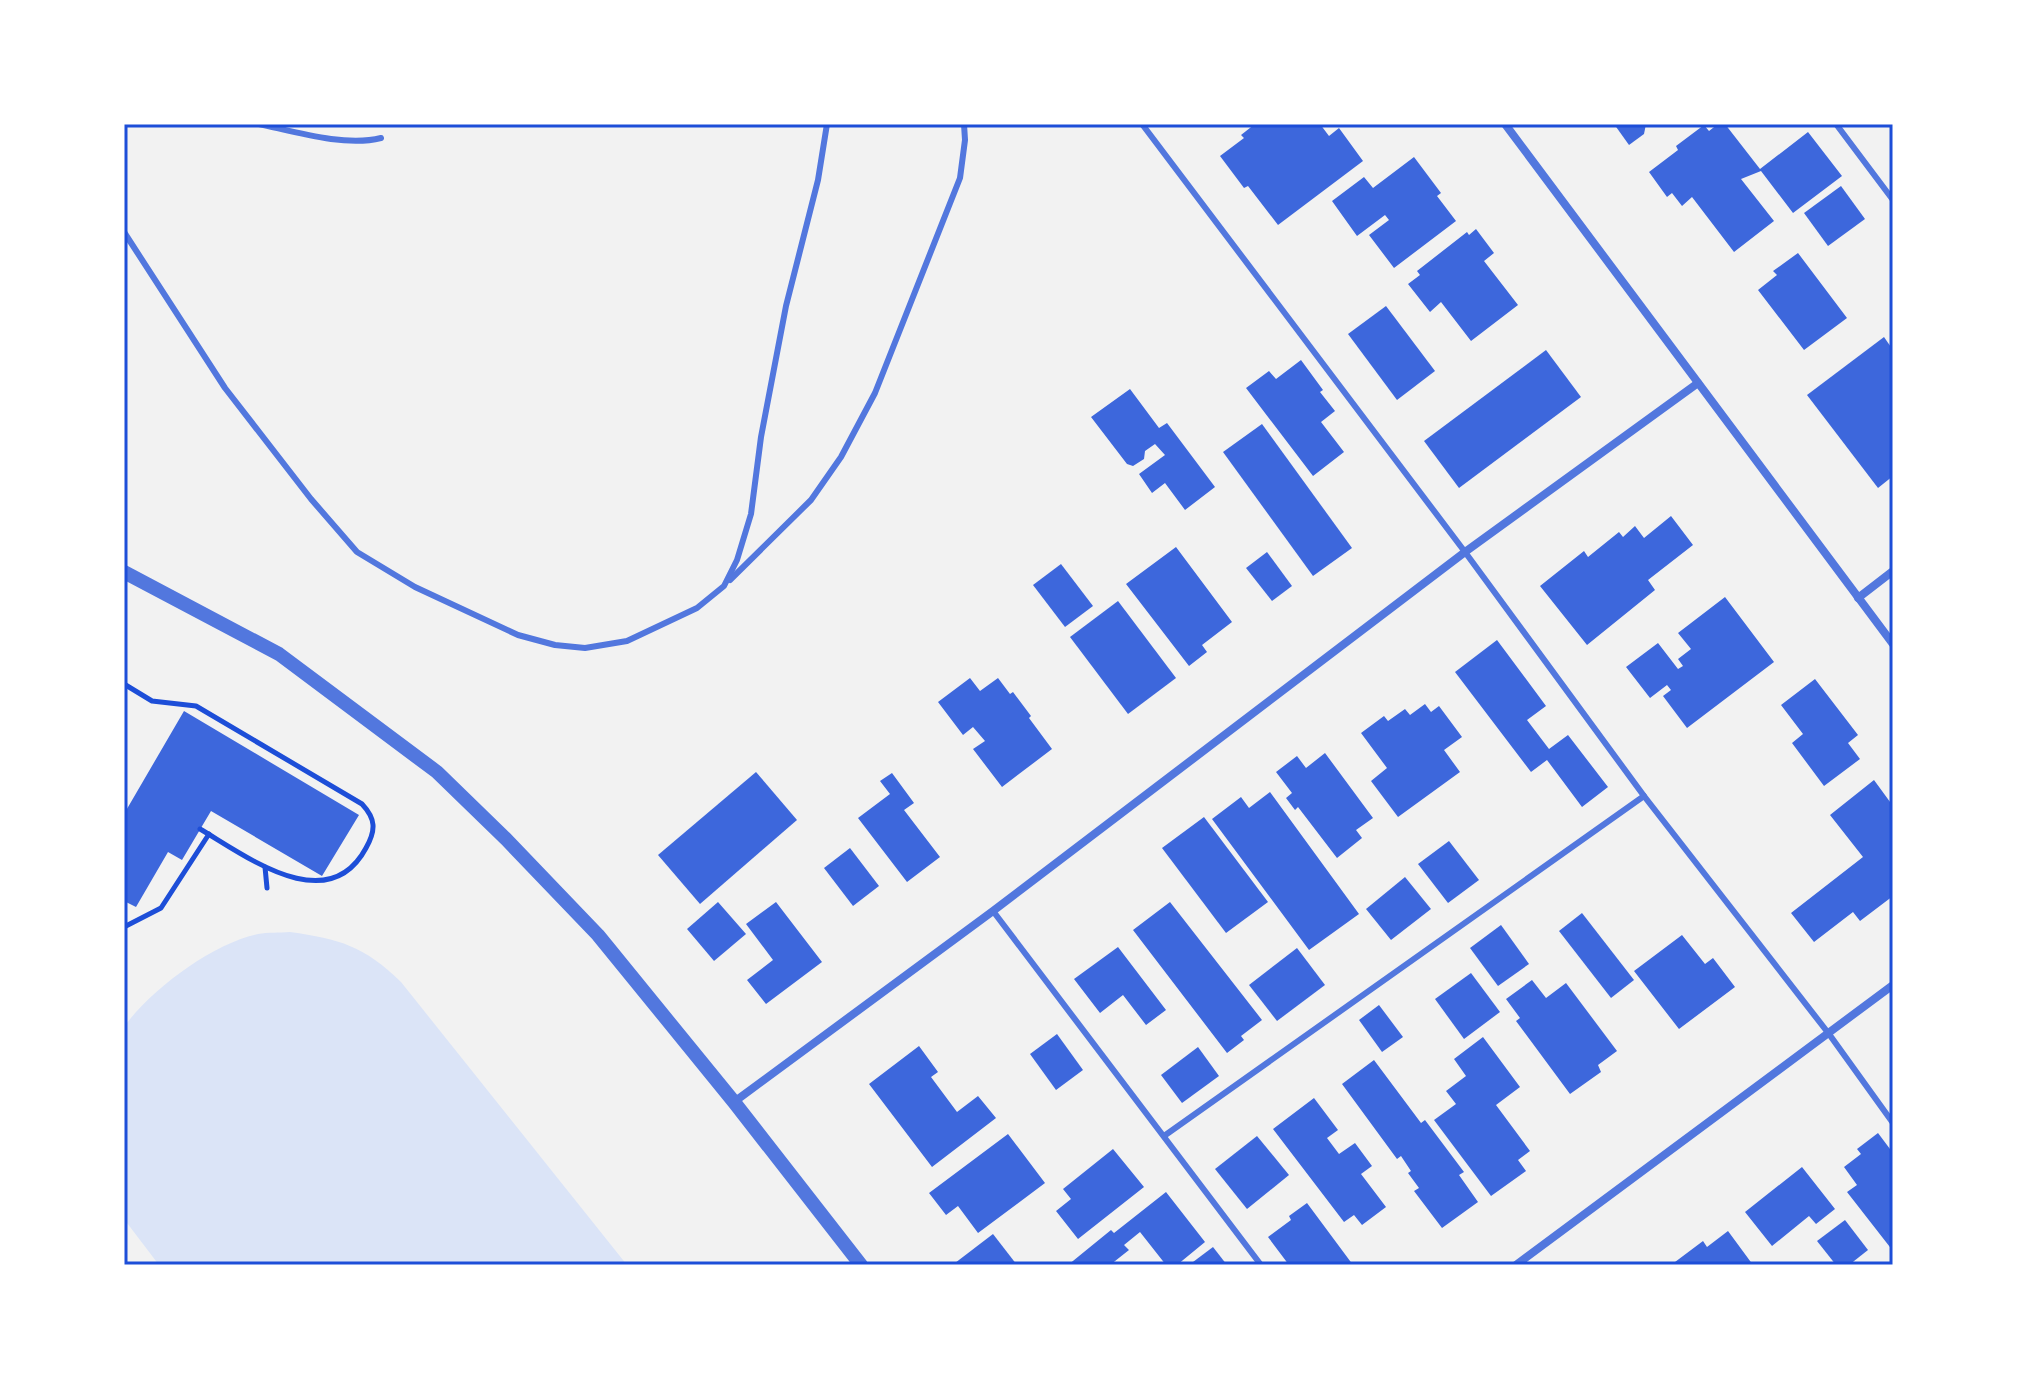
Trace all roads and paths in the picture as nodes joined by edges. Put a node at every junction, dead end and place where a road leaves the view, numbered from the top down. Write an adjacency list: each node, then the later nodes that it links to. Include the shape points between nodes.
1 (259, 124): 7 (lane, via 316,137)
2 (827, 124): 14 (lane, via 786,306 751,514)
3 (964, 124): 14 (lane, via 960,178 875,393 811,500)
4 (1142, 124): 11 (lane)
5 (1505, 124): 10 (street)
6 (1836, 124): 8 (lane)
7 (381, 138)
8 (1893, 200)
9 (124, 232): 14 (lane, via 234,400 357,552 379,567 518,635 585,648 639,636 697,608)
10 (1698, 383): 11 (street); 15 (street)
11 (1465, 552): 18 (lane); 23 (street)
12 (1893, 571): 15 (street)
13 (124, 572): 27 (street, via 279,654 437,772 598,935)
14 (724, 586)
15 (1858, 598): 16 (street)
16 (1893, 644)
17 (124, 684): 21 (path, via 152,701 196,706 371,814 374,825 368,846 350,872 314,881)
18 (1644, 796): 26 (lane); 29 (lane)
19 (200, 829): 20 (path)
20 (209, 834): 21 (path); 24 (path, via 161,908)
21 (265, 866): 22 (path)
22 (267, 888)
23 (993, 911): 27 (street); 29 (lane)
24 (124, 927)
25 (1893, 985): 26 (street)
26 (1829, 1034): 28 (lane); 32 (street)
27 (734, 1102): 30 (street)
28 (1893, 1123)
29 (1164, 1136): 31 (lane)
30 (861, 1265)
31 (1261, 1265)
32 (1516, 1265)

